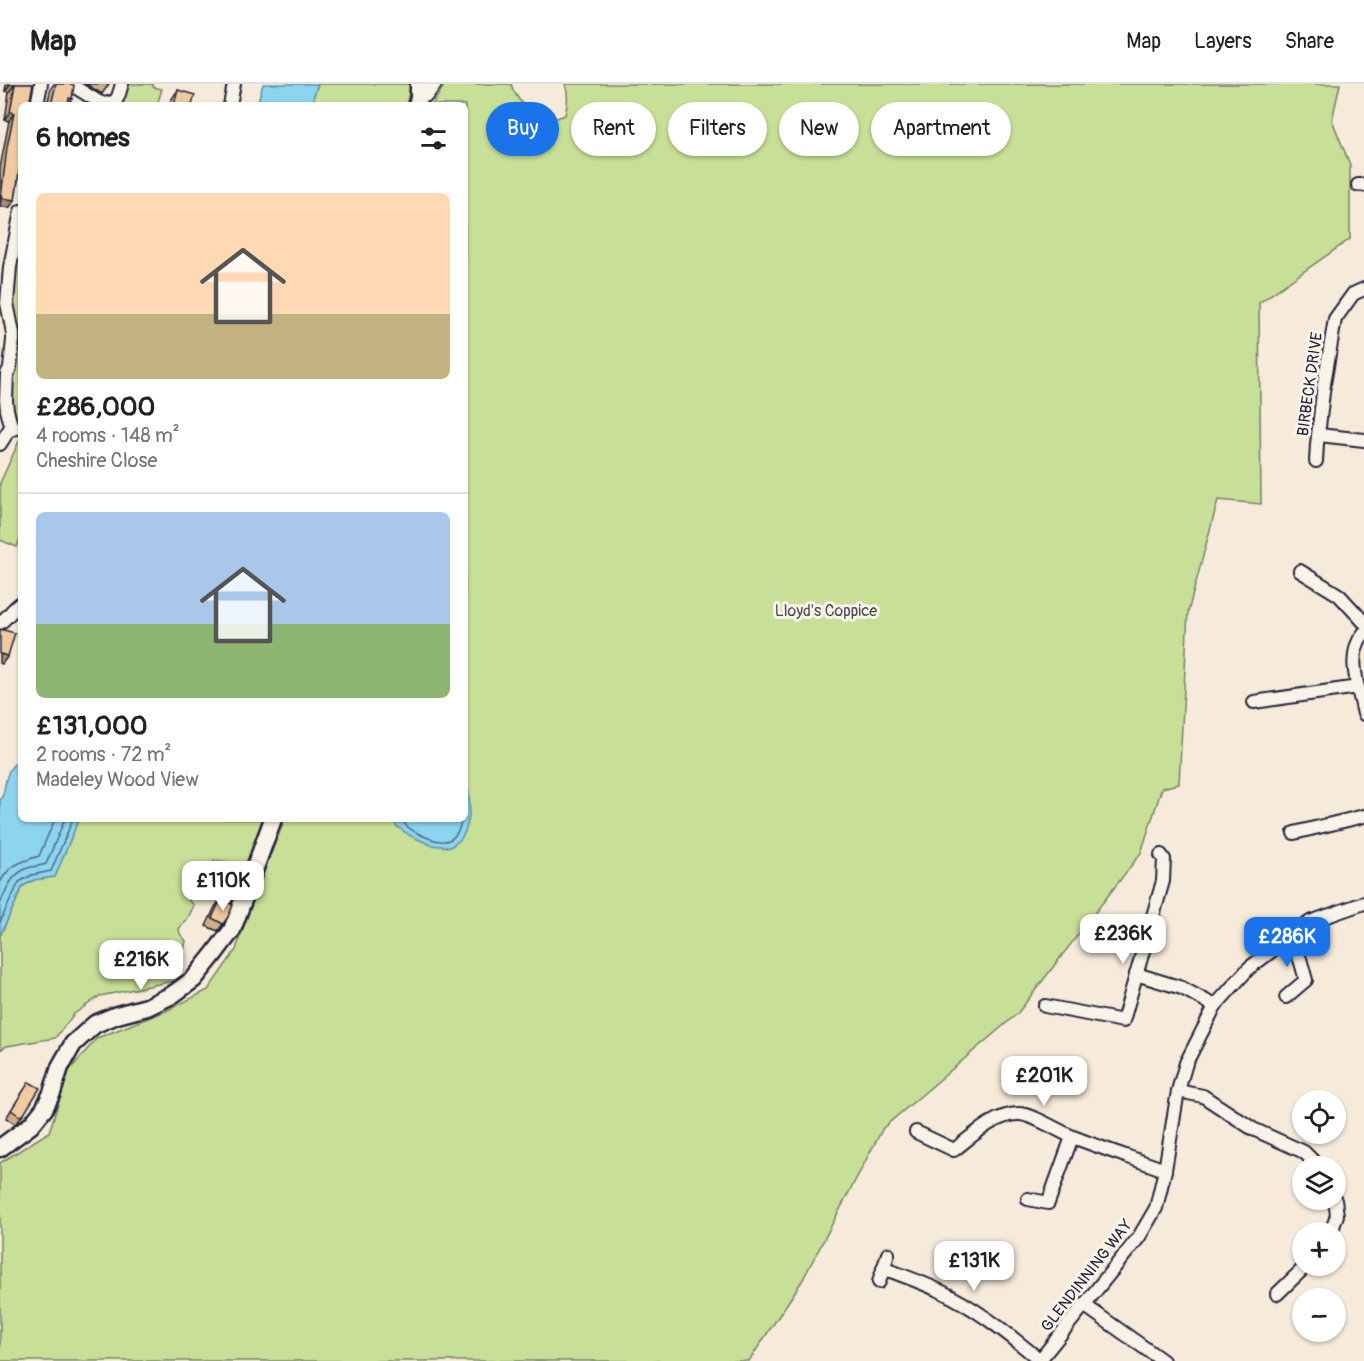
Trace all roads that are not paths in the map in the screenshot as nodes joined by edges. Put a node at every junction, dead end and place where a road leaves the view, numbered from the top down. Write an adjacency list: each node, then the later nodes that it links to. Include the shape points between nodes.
1 (42, 84): 7 (street)
2 (70, 84): 8 (street)
3 (122, 84): 9 (street)
4 (234, 84): 10 (street)
5 (435, 84): 6 (street, via 427,95)
6 (418, 96)
7 (39, 102)
8 (99, 102)
9 (112, 102)
10 (231, 102)
11 (18, 226): 13 (street, via 7,303 13,340 6,400)
12 (1364, 289): 14 (street, BIRBECK DRIVE, via 1353,294 1335,319)
13 (16, 428): 16 (street)
14 (1319, 435): 15 (street); 17 (street, BIRBECK DRIVE)
15 (1364, 440)
16 (0, 444)
17 (1317, 461)
18 (1300, 571): 21 (street, via 1339,595)
19 (18, 605): 20 (street)
20 (0, 622)
21 (1364, 622)
22 (1364, 633): 23 (street, via 1354,657)
23 (1358, 687): 24 (street); 25 (street)
24 (1254, 702)
25 (1364, 714)
26 (1364, 816): 28 (street)
27 (272, 822): 39 (street, via 232,930 194,979 147,1007 95,1024 73,1044 44,1109 31,1125)
28 (1294, 833)
29 (1161, 855): 32 (street, via 1163,881)
30 (1364, 903): 31 (street, GLENDINNING WAY, via 1310,922)
31 (1286, 939): 33 (street, via 1300,959 1306,980); 35 (street, GLENDINNING WAY, via 1249,968)
32 (1136, 974): 34 (street, via 1123,1021); 35 (street, via 1182,988)
33 (1286, 997)
34 (1046, 1006)
35 (1215, 1006): 36 (street, GLENDINNING WAY, via 1186,1063)
36 (1178, 1091): 40 (street, via 1203,1096 1253,1129); 41 (street, GLENDINNING WAY)
37 (916, 1132): 38 (street, via 954,1150 999,1119 1019,1113)
38 (1072, 1137): 41 (street); 42 (street, via 1048,1203)
39 (0, 1148)
40 (1308, 1156)
41 (1166, 1170): 48 (street, GLENDINNING WAY, via 1156,1208 1139,1237)
42 (1028, 1199)
43 (888, 1254): 44 (street)
44 (883, 1268): 46 (street); 49 (street, via 967,1305)
45 (1296, 1276): 47 (street)
46 (879, 1282)
47 (1277, 1294)
48 (1084, 1305): 49 (street, GLENDINNING WAY); 50 (street)
49 (1039, 1360)
50 (1162, 1361)

